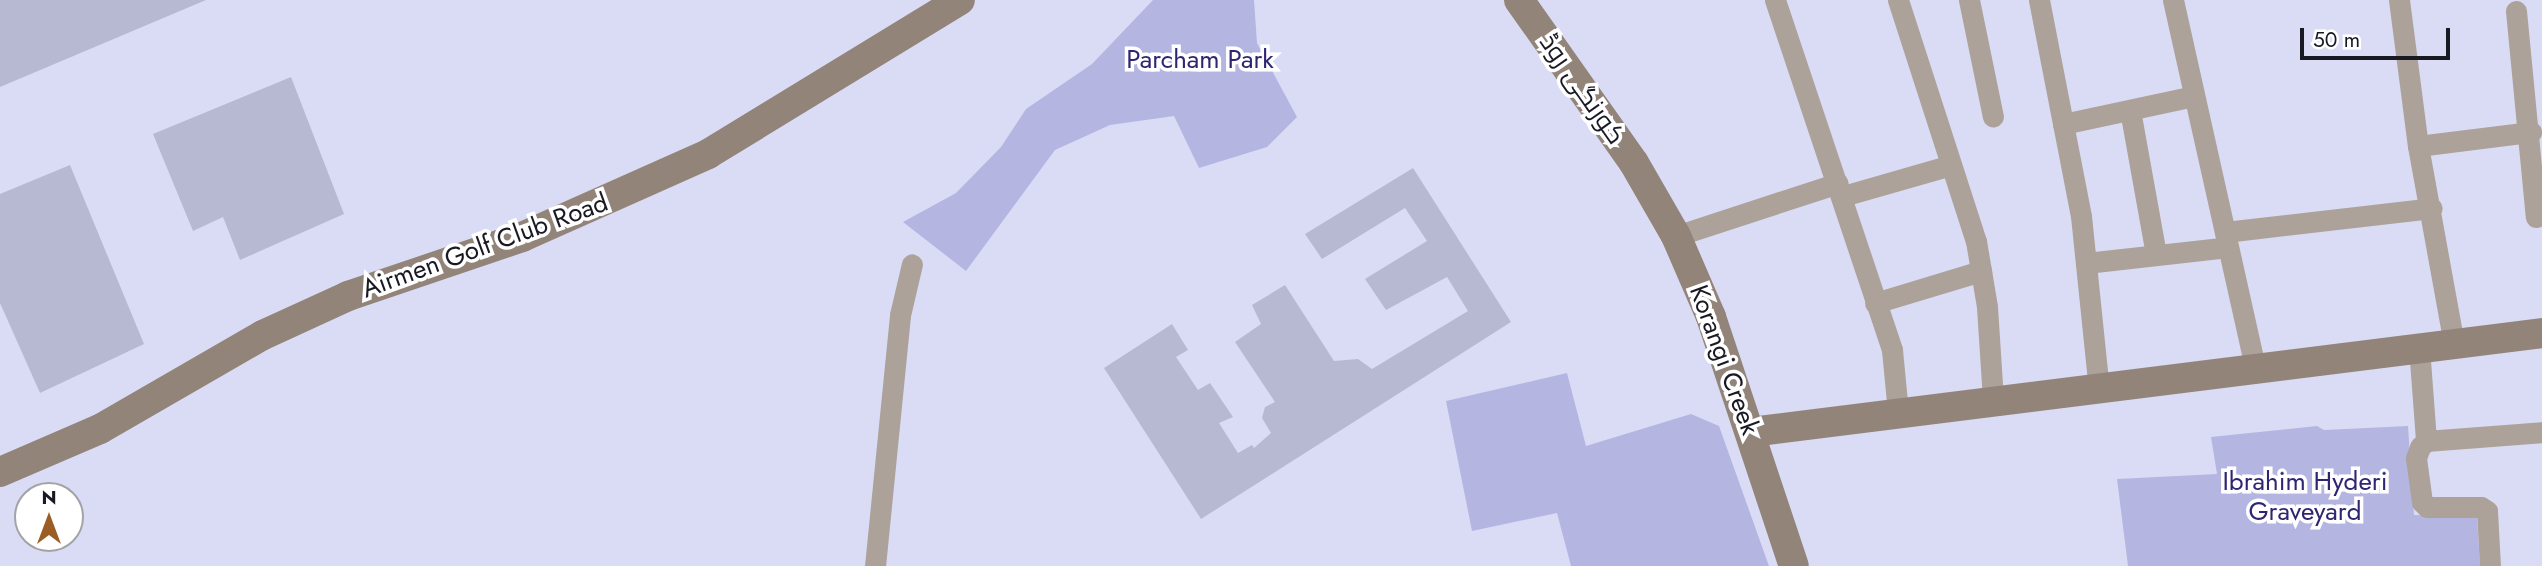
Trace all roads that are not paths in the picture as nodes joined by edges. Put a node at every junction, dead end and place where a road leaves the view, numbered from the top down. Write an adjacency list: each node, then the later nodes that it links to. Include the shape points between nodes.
1 (933, 0): 40 (street, Airmen Golf Club Road, via 690,146 519,222 330,285 260,317 117,404)
2 (960, 0): 41 (street, Airmen Golf Club Road, via 708,154 522,237 348,296 263,335 100,429)
3 (1519, 0): 18 (street, کورنگی روڈ)
4 (1544, 0): 18 (street, کورنگی روڈ, via 1611,105)
5 (1775, 0): 20 (street)
6 (1898, 0): 19 (street)
7 (1969, 0): 14 (street)
8 (2039, 0): 15 (street)
9 (2173, 0): 12 (street)
10 (2399, 0): 17 (street)
11 (2516, 11): 16 (street)
12 (2194, 96): 13 (street); 24 (street)
13 (2130, 110): 15 (street); 25 (street)
14 (1993, 117)
15 (2063, 124): 26 (street)
16 (2531, 132): 17 (street); 22 (street)
17 (2418, 146): 21 (street)
18 (1634, 163): 23 (street, Korangi Creek)
19 (1951, 165): 20 (street); 28 (street)
20 (1841, 189): 23 (street); 29 (street)
21 (2432, 208): 24 (street); 31 (street)
22 (2536, 217)
23 (1676, 236): 37 (street, Korangi Creek)
24 (2227, 240): 25 (street); 33 (street)
25 (2156, 255): 26 (street)
26 (2086, 262): 34 (street)
27 (912, 264): 42 (street, via 900,315)
28 (1981, 271): 29 (street); 35 (street)
29 (1875, 303): 36 (street, via 1892,350)
30 (2542, 332): 31 (street)
31 (2454, 344): 32 (street)
32 (2419, 348): 33 (street); 39 (street)
33 (2255, 369): 34 (street)
34 (2099, 390): 35 (street)
35 (1993, 400): 36 (street)
36 (1898, 412): 37 (street)
37 (1751, 432): 43 (street, Korangi Creek)
38 (2542, 432): 39 (street)
39 (2426, 441): 44 (street, via 2416,458 2422,502 2427,507 2481,507 2487,511)
40 (0, 456)
41 (0, 472)
42 (876, 566)
43 (1794, 566)
44 (2490, 566)

